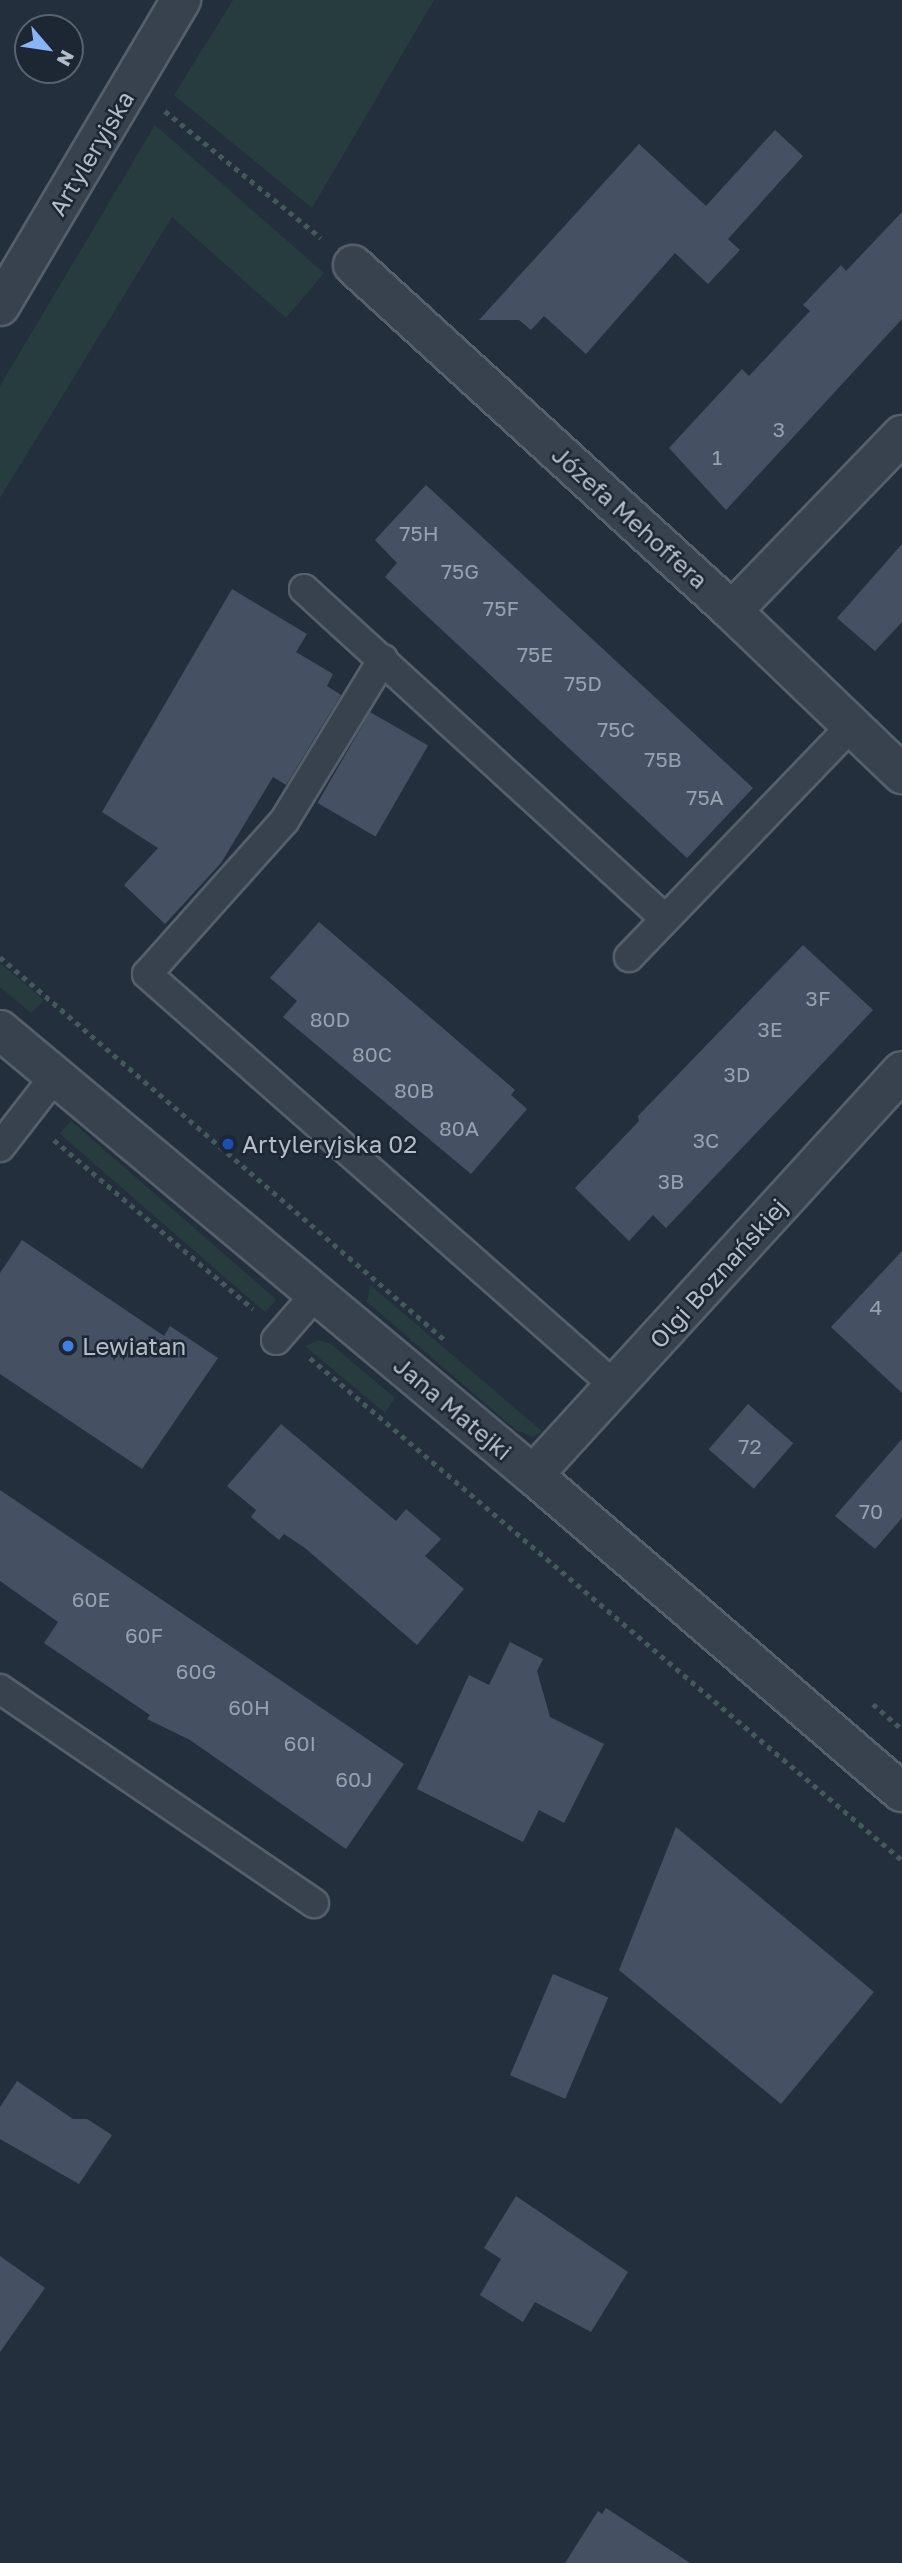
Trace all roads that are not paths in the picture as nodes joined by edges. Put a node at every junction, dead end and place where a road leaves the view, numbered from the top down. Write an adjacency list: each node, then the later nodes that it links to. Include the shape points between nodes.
1 (181, 0): 3 (street, Artyleryjska)
2 (353, 265): 6 (street, Józefa Mehoffera)
3 (0, 306)
4 (902, 435): 6 (street)
5 (304, 589): 7 (lane)
6 (732, 611): 8 (street, Józefa Mehoffera)
7 (383, 659): 10 (lane); 18 (lane, via 284,821 147,974)
8 (851, 726): 9 (street, Józefa Mehoffera); 10 (lane)
9 (902, 774)
10 (665, 919): 11 (lane)
11 (629, 957)
12 (0, 1030): 14 (street, Jana Matejki)
13 (902, 1071): 18 (street, Olgi Boznańskiej)
14 (55, 1076): 15 (lane); 16 (street, Jana Matejki)
15 (0, 1147)
16 (316, 1294): 17 (lane); 19 (street, Jana Matejki)
17 (279, 1337)
18 (615, 1386): 19 (street, Olgi Boznańskiej)
19 (533, 1475): 21 (street, Jana Matejki)
20 (0, 1689): 22 (lane)
21 (902, 1791)
22 (314, 1903)

